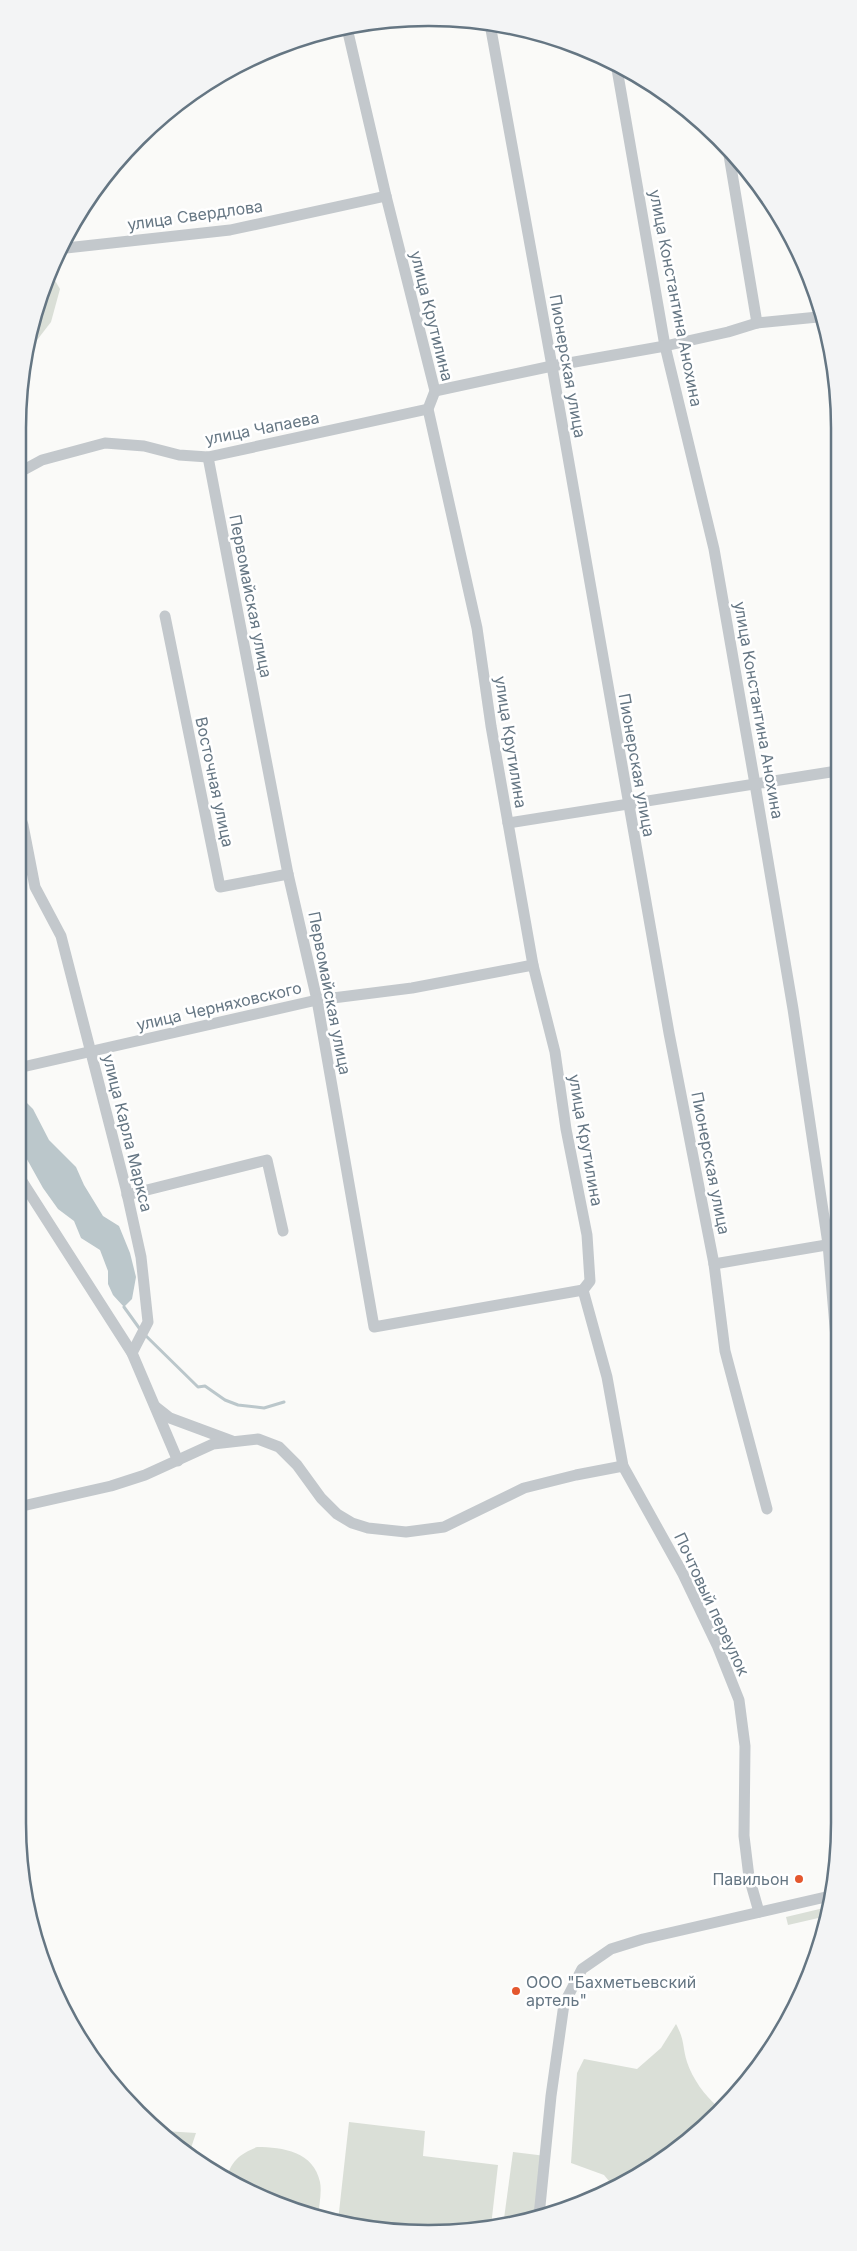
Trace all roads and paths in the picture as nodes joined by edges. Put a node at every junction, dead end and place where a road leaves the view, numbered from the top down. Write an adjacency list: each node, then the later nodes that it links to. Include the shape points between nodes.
1 (491, 32): 10 (street, Пионерская улица)
2 (348, 34): 5 (street, улица Крутилина)
3 (618, 74): 9 (street, улица Константина Анохина)
4 (730, 162): 8 (street)
5 (386, 196): 6 (street, улица Свердлова, via 230,230); 11 (street, улица Крутилина)
6 (70, 248)
7 (815, 317): 8 (street)
8 (757, 323): 9 (street)
9 (665, 346): 10 (street); 17 (street, улица Константина Анохина, via 714,549)
10 (552, 366): 11 (street); 18 (street, Пионерская улица)
11 (435, 391): 12 (street, улица Крутилина)
12 (428, 409): 13 (street, улица Чапаева); 19 (street, улица Крутилина, via 477,628)
13 (208, 457): 14 (street, улица Чапаева, via 106,443 42,460); 21 (street, Первомайская улица)
14 (26, 469)
15 (164, 616): 21 (street, Восточная улица, via 220,887)
16 (831, 773): 17 (street)
17 (755, 784): 18 (street); 29 (street, улица Константина Анохина)
18 (627, 804): 19 (street); 31 (street, Пионерская улица)
19 (508, 823): 22 (street, улица Крутилина)
20 (26, 840): 24 (street, улица Карла Маркса, via 35,887 61,936)
21 (288, 874): 23 (street, Первомайская улица)
22 (533, 966): 23 (street, улица Черняховского, via 412,988); 32 (street, улица Крутилина, via 555,1052 587,1235 590,1281)
23 (317, 1000): 24 (street, улица Черняховского); 32 (street, Первомайская улица, via 374,1327)
24 (91, 1052): 25 (street, улица Черняховского); 27 (street, улица Карла Маркса)
25 (26, 1066)
26 (26, 1187): 33 (street)
27 (127, 1195): 28 (street, via 267,1160); 33 (street, улица Карла Маркса, via 141,1257 148,1322)
28 (283, 1231)
29 (831, 1232)
30 (831, 1244): 31 (street)
31 (714, 1264): 39 (street, Пионерская улица, via 726,1351)
32 (584, 1290): 37 (street, улица Крутилина, via 607,1377)
33 (132, 1353): 34 (street)
34 (154, 1405): 35 (street, via 170,1418); 36 (street)
35 (236, 1442): 36 (street, via 213,1444); 37 (street, via 258,1440 279,1447 297,1465 320,1498 338,1514 352,1523 395,1532 444,1527 524,1488)
36 (178, 1461): 38 (street, via 111,1486)
37 (623, 1466): 41 (street, Почтовый переулок, via 683,1574 739,1700 745,1746 744,1836 749,1877)
38 (26, 1505)
39 (767, 1508)
40 (824, 1897): 41 (street)
41 (759, 1912): 42 (street, via 611,1949 582,1969 564,2004)
42 (540, 2209)

